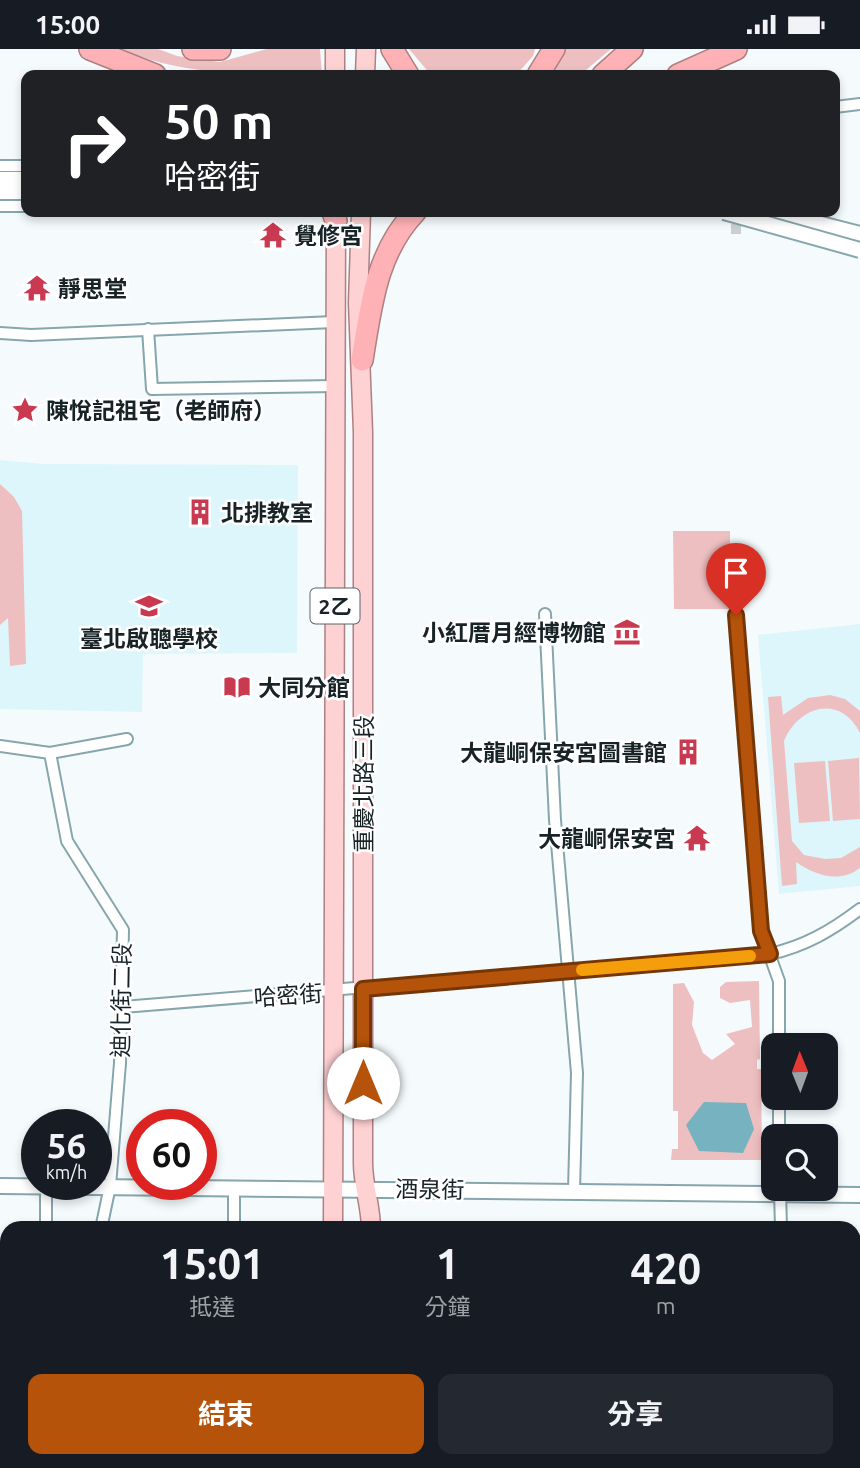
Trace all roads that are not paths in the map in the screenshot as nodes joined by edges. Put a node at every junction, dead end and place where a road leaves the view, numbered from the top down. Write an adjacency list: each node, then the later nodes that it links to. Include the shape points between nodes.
1 (90, 49): 10 (highway)
2 (193, 49): 3 (highway)
3 (220, 49)
4 (335, 49): 11 (main road)
5 (366, 49): 12 (main road)
6 (392, 49): 13 (highway)
7 (554, 49): 14 (highway)
8 (632, 49): 15 (highway)
9 (728, 52): 16 (highway)
10 (142, 70)
11 (335, 70)
12 (365, 70)
13 (405, 70)
14 (541, 70)
15 (609, 70)
16 (689, 70)
17 (860, 104): 18 (street)
18 (840, 106)
19 (0, 166): 20 (street)
20 (21, 166)
21 (0, 179): 22 (street)
22 (21, 179)
23 (0, 192): 24 (street)
24 (21, 192)
25 (0, 206): 26 (street)
26 (21, 206)
27 (361, 217): 37 (main road, 重慶北路三段 / 2乙, via 358,303)
28 (410, 217): 37 (highway, via 384,256)
29 (741, 217): 33 (street, bridge)
30 (794, 217): 32 (street)
31 (332, 218): 34 (main road, 重慶北路三段 / 2乙)
32 (860, 234)
33 (860, 250)
34 (334, 322): 35 (street); 38 (main road, 重慶北路三段 / 2乙)
35 (148, 329): 36 (street); 38 (street, via 152,389)
36 (0, 333)
37 (362, 360): 47 (main road, 重慶北路三段 / 2乙)
38 (335, 386): 48 (main road, 重慶北路三段 / 2乙)
39 (545, 614): 46 (street, via 555,820)
40 (736, 615): 45 (street, via 761,931)
41 (127, 739): 43 (street)
42 (0, 746): 43 (street)
43 (50, 753): 49 (street, 迪化街二段, via 67,841 123,930)
44 (860, 909): 45 (street, 哈密街, via 825,935)
45 (770, 954): 46 (street, 哈密街); 50 (street, via 779,981)
46 (570, 972): 47 (street, 哈密街); 58 (street, via 577,1073)
47 (363, 989): 48 (street, 哈密街); 57 (main road, 重慶北路三段 / 2乙)
48 (336, 991): 49 (street, 哈密街); 56 (main road, 重慶北路三段 / 2乙)
49 (123, 1007): 51 (street, 迪化街二段)
50 (779, 1033)
51 (112, 1158)
52 (0, 1186): 53 (street, 酒泉街)
53 (21, 1186)
54 (112, 1186): 55 (street, 酒泉街)
55 (234, 1187): 56 (street, 酒泉街); 67 (street)
56 (334, 1188): 57 (street, 酒泉街); 68 (main road, 重慶北路三段 / 2乙)
57 (363, 1189): 58 (street, 酒泉街); 69 (main road, 重慶北路三段 / 2乙)
58 (574, 1191): 59 (street, 酒泉街)
59 (761, 1191)
60 (838, 1194): 61 (street, 酒泉街)
61 (860, 1195)
62 (46, 1200): 65 (street)
63 (107, 1200): 66 (street, 迪化街二段)
64 (780, 1201): 70 (street)
65 (46, 1221)
66 (103, 1221)
67 (234, 1221)
68 (333, 1221)
69 (371, 1221)
70 (781, 1221)

